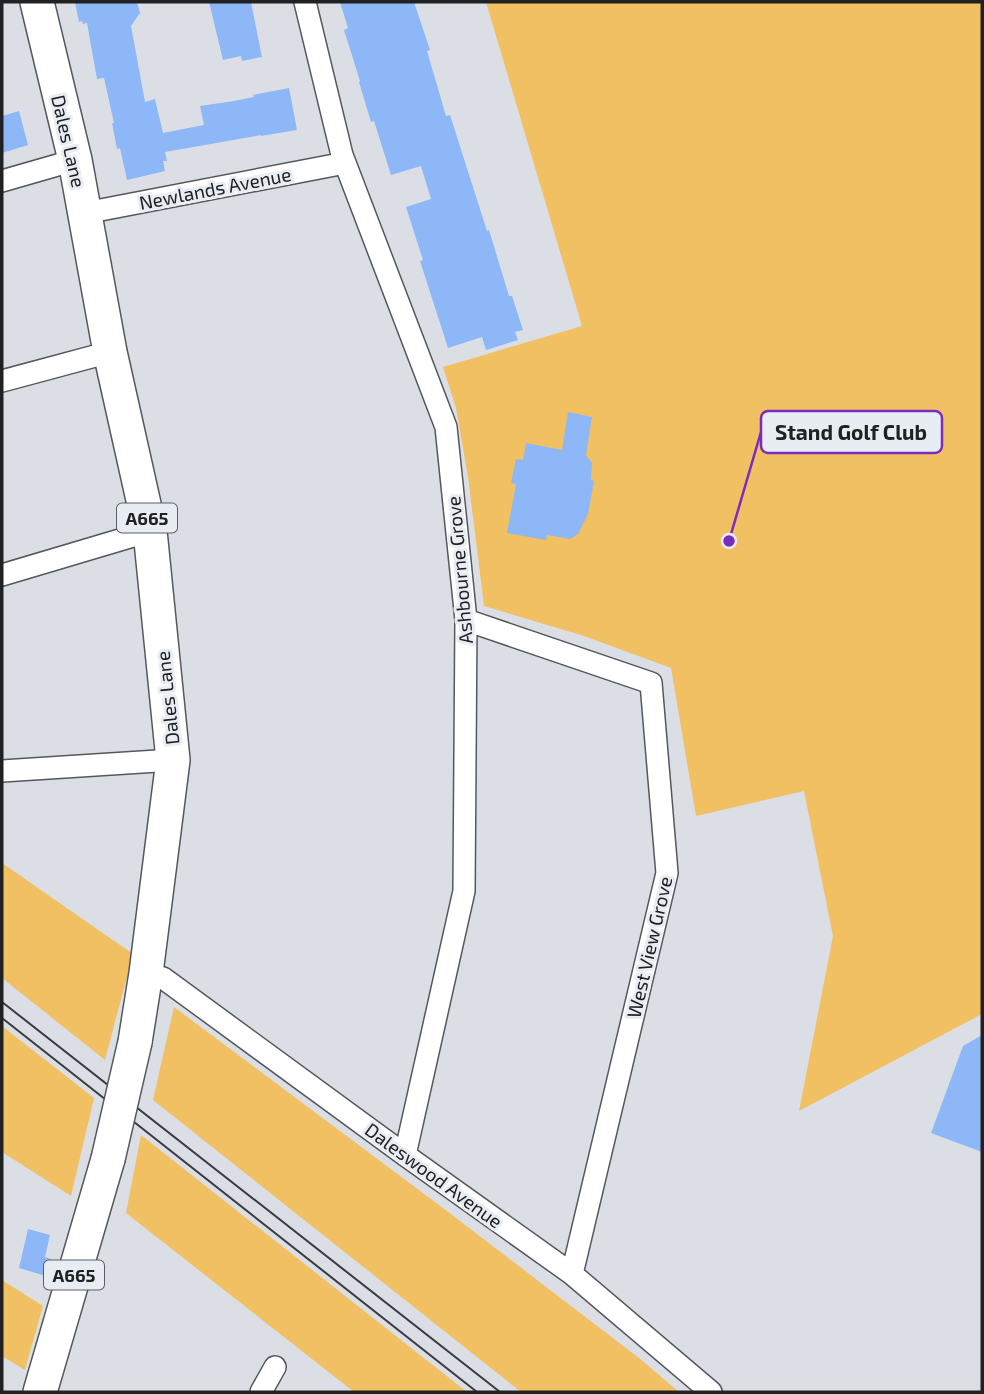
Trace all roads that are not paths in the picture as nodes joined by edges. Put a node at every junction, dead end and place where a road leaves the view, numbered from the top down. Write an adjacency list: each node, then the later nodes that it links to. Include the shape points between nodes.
1 (37, 2): 3 (main road, Dales Lane / A665)
2 (305, 2): 4 (street, Ashbourne Grove)
3 (75, 160): 5 (street); 6 (main road, Dales Lane / A665)
4 (345, 163): 6 (street, Newlands Avenue); 11 (street, Ashbourne Grove, via 446,427)
5 (2, 181)
6 (85, 213): 7 (main road, Dales Lane / A665)
7 (110, 352): 8 (street); 9 (main road, Dales Lane / A665)
8 (2, 381)
9 (150, 531): 10 (street); 12 (main road, Dales Lane / A665)
10 (2, 575)
11 (466, 620): 15 (street, Ashbourne Grove, via 464,891); 16 (street, West View Grove, via 651,683 667,873)
12 (173, 760): 13 (street); 14 (main road, Dales Lane / A665)
13 (2, 771)
14 (146, 973): 15 (street, Daleswood Avenue, via 163,978); 18 (main road, Dales Lane / A665, bridge, via 108,1159)
15 (405, 1155): 16 (street, Daleswood Avenue)
16 (572, 1274): 20 (street, Daleswood Avenue)
17 (275, 1367): 19 (street)
18 (40, 1392)
19 (261, 1392)
20 (711, 1392)

